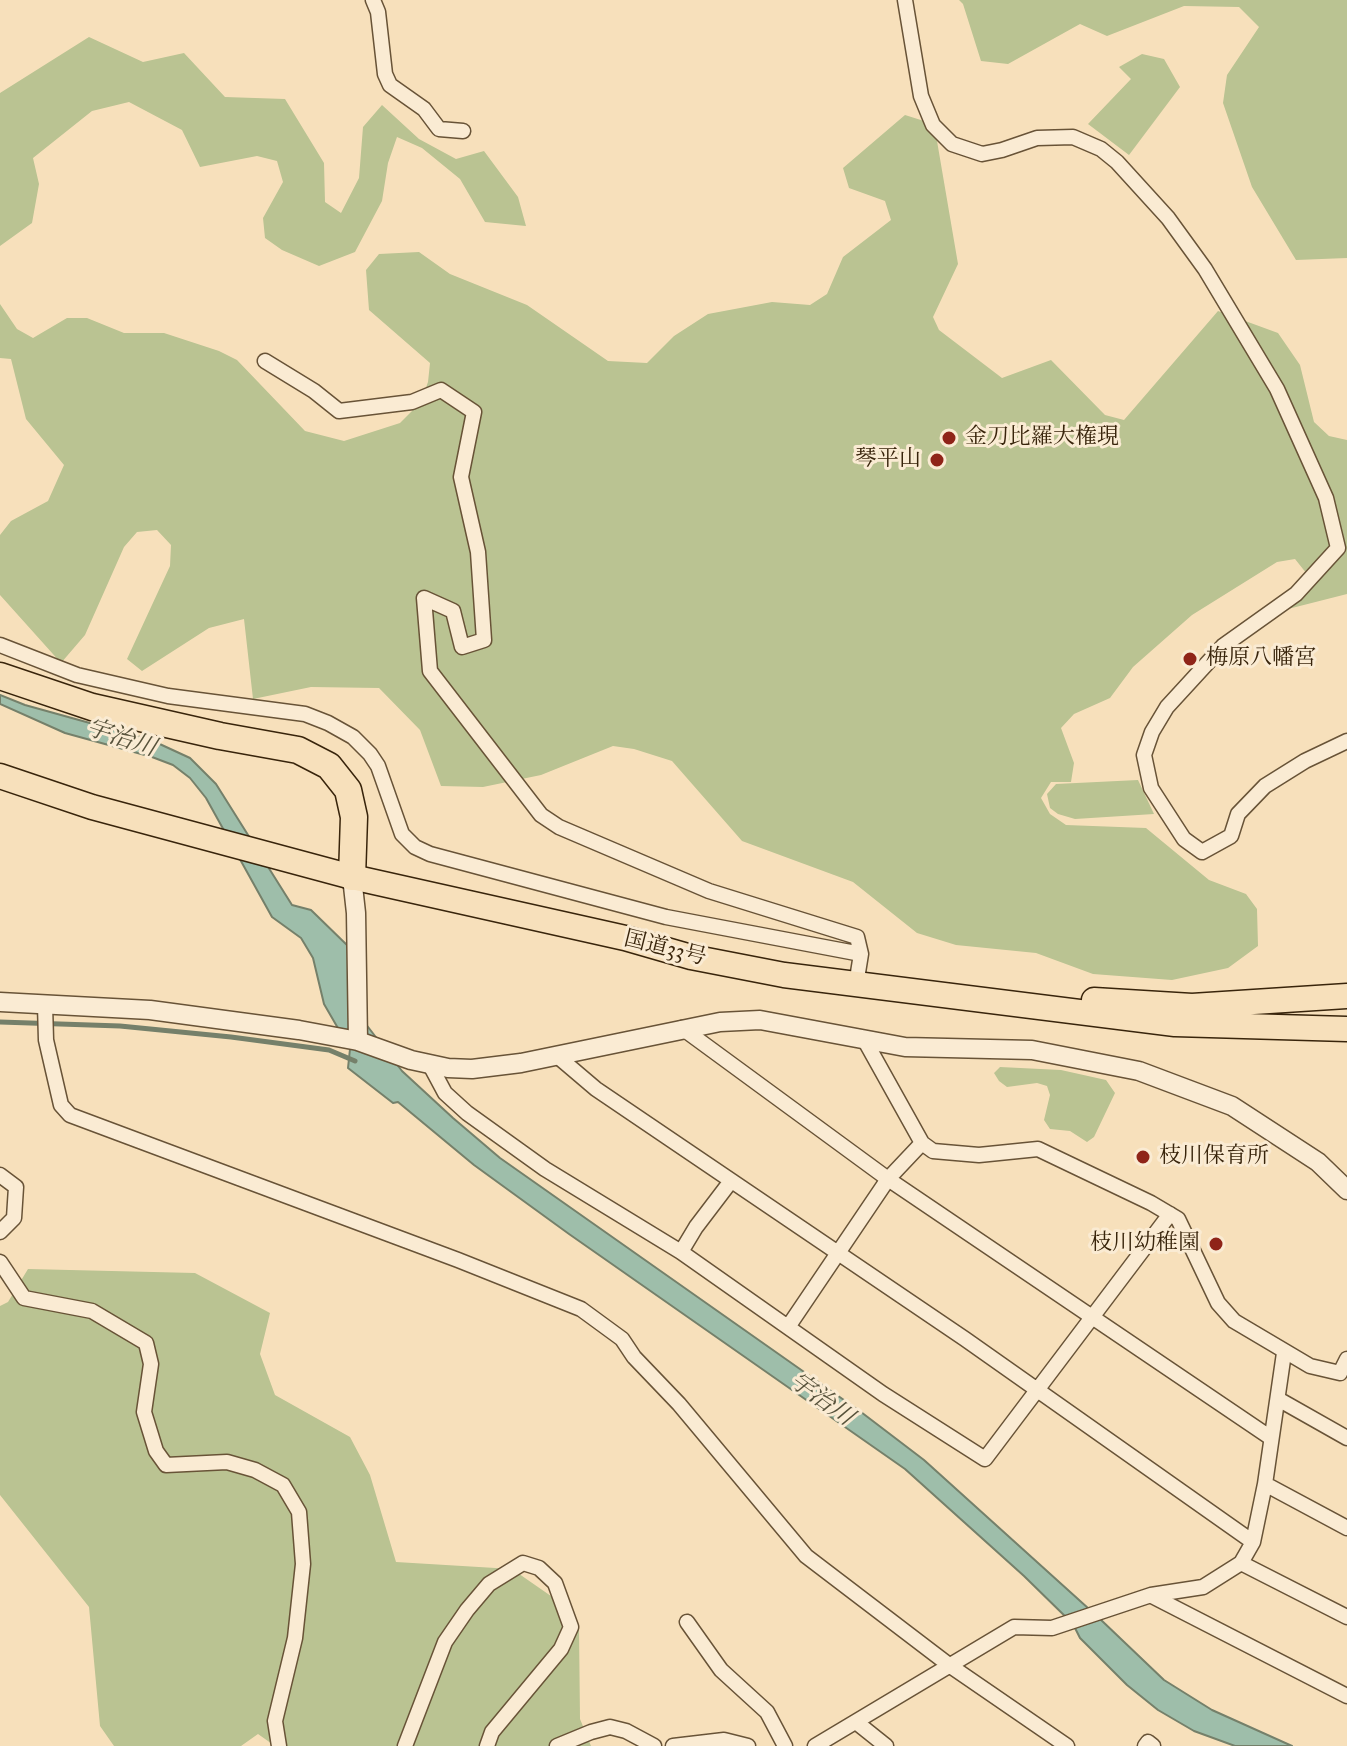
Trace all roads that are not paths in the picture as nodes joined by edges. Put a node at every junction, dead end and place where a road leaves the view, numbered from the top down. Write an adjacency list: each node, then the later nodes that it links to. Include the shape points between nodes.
1 (373, 0): 3 (street, via 390,85 424,109 439,129)
2 (905, 0): 7 (street, via 921,96 933,125 952,144 982,154 1037,138 1073,137 1117,162 1168,218 1277,389 1326,498 1338,548 1296,594 1223,646 1167,707 1144,755 1151,788 1184,839 1202,852 1231,836 1238,814 1265,786)
3 (463, 131)
4 (265, 361): 10 (street, via 339,411 412,402 441,390 474,412 461,477 478,552 484,640 462,647 453,611 424,598 430,671 541,815 709,891 849,933 857,937)
5 (0, 645): 10 (street, via 77,675 168,696 305,714 328,723 370,754 402,834 430,854 666,917)
6 (0, 676): 9 (highway, via 92,707 298,750 329,766 348,790 354,817)
7 (1347, 741)
8 (0, 776): 9 (highway, 国道33号, via 92,807)
9 (352, 877): 11 (highway, 国道33号, via 691,957); 19 (street)
10 (861, 954): 11 (street)
11 (856, 985): 12 (highway, via 1192,1006); 15 (highway, 国道33号)
12 (1347, 996)
13 (0, 1002): 14 (street)
14 (45, 1014): 19 (street, via 150,1010); 49 (street, via 61,1105 70,1115 581,1309 622,1339 806,1556)
15 (1175, 1024): 17 (highway, 国道33号); 20 (highway, via 1289,1043)
16 (682, 1028): 18 (street, via 760,1020); 21 (street); 25 (street)
17 (1347, 1029)
18 (864, 1039): 23 (street); 27 (street, via 905,1047 1032,1050 1139,1071 1232,1106 1299,1149)
19 (358, 1041): 22 (street)
20 (1347, 1044)
21 (556, 1055): 22 (street, via 472,1069); 26 (street, via 596,1089)
22 (430, 1065): 30 (street, via 445,1093 467,1113 545,1169)
23 (922, 1143): 25 (street); 28 (street, via 933,1151 965,1154 1038,1149)
24 (0, 1175): 29 (street, via 16,1187 14,1218)
25 (888, 1179): 31 (street); 33 (street)
26 (731, 1181): 30 (street); 31 (street)
27 (1347, 1190)
28 (1170, 1214): 33 (street); 35 (street, via 1178,1219 1218,1303 1234,1321)
29 (0, 1232)
30 (681, 1252): 34 (street)
31 (838, 1252): 34 (street); 38 (street)
32 (0, 1262): 52 (street, via 24,1298 92,1311 146,1343 151,1364 144,1412 166,1465 227,1462 255,1470 283,1485 299,1512 303,1564 295,1638 275,1721)
33 (1093, 1316): 38 (street); 40 (street)
34 (788, 1327): 38 (street, via 985,1459)
35 (1284, 1353): 37 (street); 39 (street)
36 (1347, 1359): 37 (street)
37 (1344, 1374)
38 (1036, 1388): 44 (street)
39 (1278, 1399): 40 (street); 41 (street)
40 (1271, 1438): 42 (street)
41 (1347, 1438)
42 (1265, 1484): 43 (street); 44 (street)
43 (1347, 1528)
44 (1253, 1542): 45 (street)
45 (1241, 1563): 46 (street, via 1203,1587); 47 (street)
46 (1151, 1595): 49 (street, via 1052,1628 1014,1627); 50 (street)
47 (1347, 1617)
48 (687, 1622): 59 (street, via 721,1670 767,1712)
49 (949, 1665): 51 (street); 62 (street)
50 (1347, 1696)
51 (856, 1722): 60 (street); 61 (street)
52 (279, 1746)
53 (405, 1746): 54 (street, via 445,1642 489,1584 523,1563 539,1568 555,1583 571,1627 561,1649 492,1732)
54 (487, 1746)
55 (557, 1746): 56 (street, via 610,1727)
56 (654, 1746)
57 (673, 1746): 58 (street, via 724,1740)
58 (748, 1746)
59 (785, 1746)
60 (815, 1746)
61 (886, 1746)
62 (1067, 1746)
63 (1145, 1746): 64 (street)
64 (1153, 1746)

